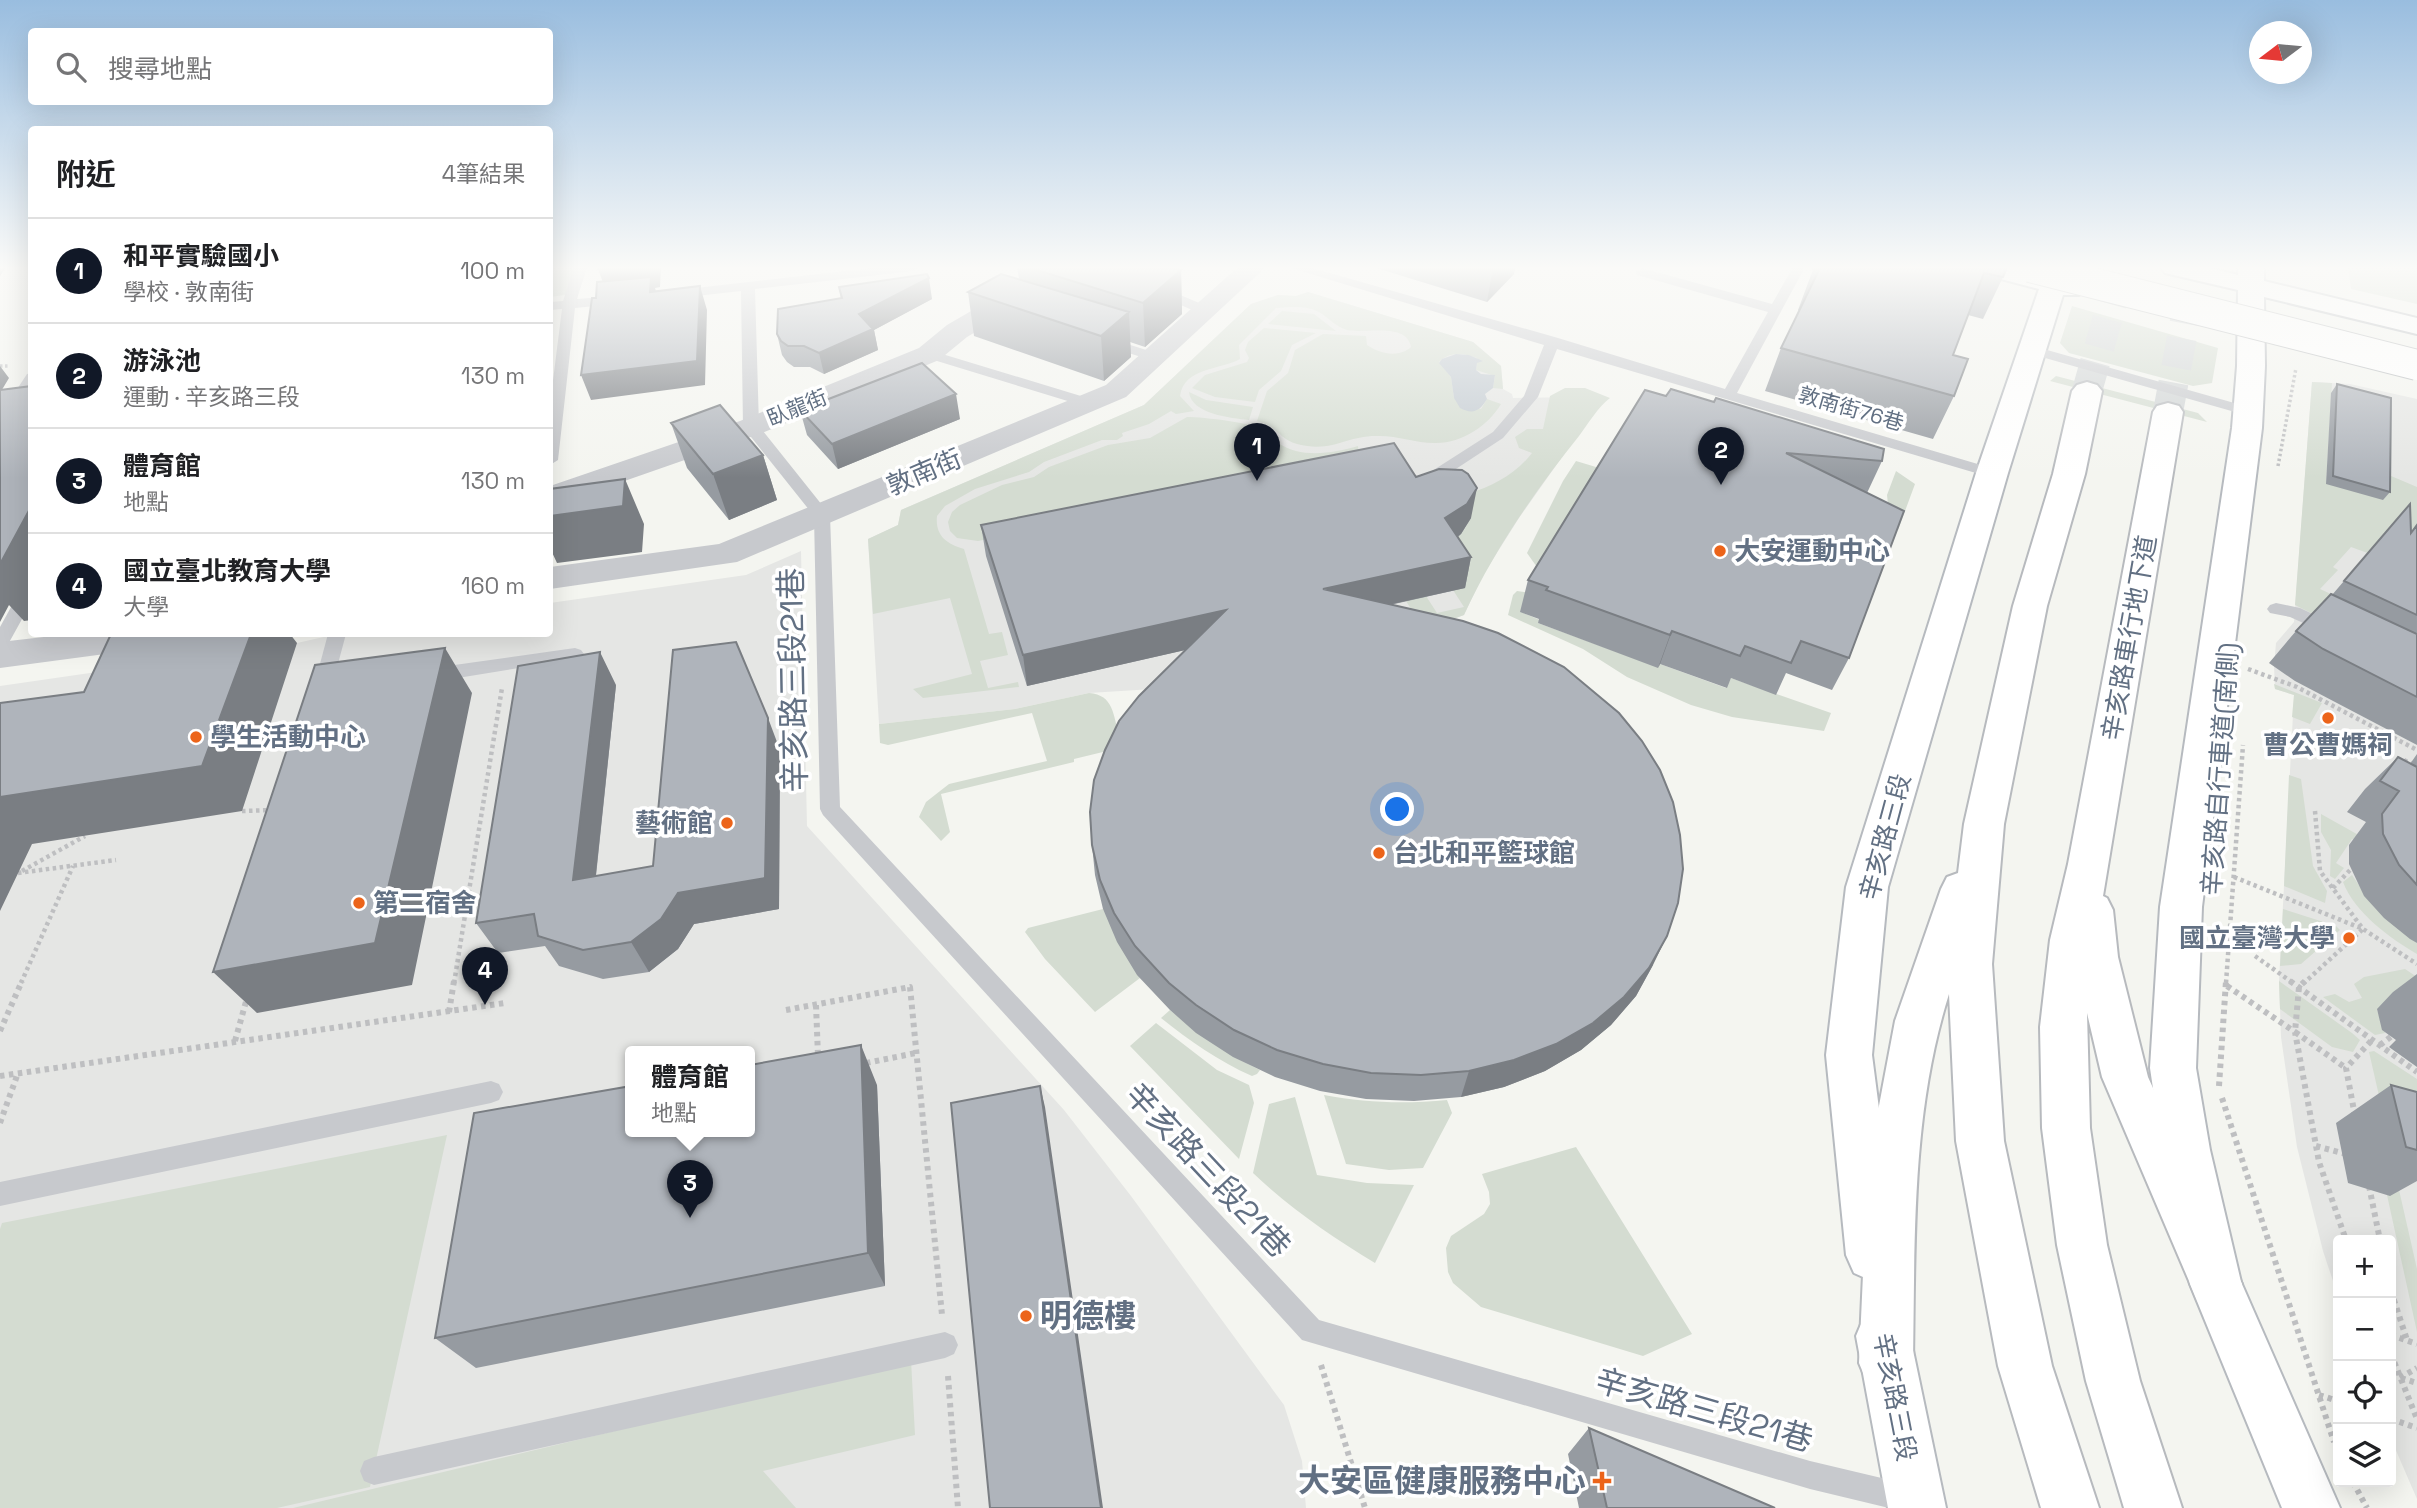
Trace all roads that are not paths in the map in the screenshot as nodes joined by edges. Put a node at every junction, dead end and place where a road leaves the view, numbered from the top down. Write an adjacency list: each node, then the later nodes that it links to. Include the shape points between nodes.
1 (565, 337): 29 (lane)
2 (749, 337): 31 (lane)
3 (949, 337): 19 (street, 臥龍街)
4 (1093, 337): 20 (lane)
5 (1176, 337): 20 (street, 敦南街)
6 (1540, 337): 16 (lane, 敦南街76巷)
7 (1762, 337): 25 (lane)
8 (2037, 337): 18 (main road, 辛亥路三段)
9 (2251, 337): 27 (main road)
10 (2252, 337): 22 (main road)
11 (2314, 337): 21 (main road, bridge)
12 (2326, 337): 21 (main road, bridge)
13 (2389, 337): 17 (main road)
14 (2392, 337): 17 (main road)
15 (2398, 337): 17 (main road)
16 (1553, 341): 25 (lane, 敦南街76巷); 33 (lane, via 1531,397 1498,435)
17 (2417, 344)
18 (2033, 350): 27 (lane); 32 (main road, 辛亥路三段)
19 (929, 354): 26 (lane); 31 (street, 臥龍街)
20 (1154, 357): 26 (street, 敦南街, via 1116,391)
21 (2417, 363)
22 (2417, 379)
23 (28, 383): 30 (lane)
24 (2087, 391): 48 (main road, via 2069,474 2029,606)
25 (1729, 395): 32 (lane, 敦南街76巷)
26 (1089, 403): 35 (street, 敦南街)
27 (2247, 411): 52 (main road, via 2181,907 2173,1068)
28 (2168, 412): 49 (main road, 辛亥路車行地下道)
29 (553, 421)
30 (0, 427)
31 (751, 427): 34 (street, 臥龍街); 35 (lane)
32 (1992, 473): 54 (main road, 辛亥路三段, via 1867,887 1849,1055)
33 (1416, 488)
34 (553, 496)
35 (822, 515): 36 (street, 敦南街, via 725,554); 56 (lane, 辛亥路三段21巷, via 830,809 1311,1331)
36 (553, 578)
37 (28, 592): 43 (lane)
38 (2276, 609): 39 (lane, via 2294,612)
39 (2343, 636)
40 (122, 637): 42 (street)
41 (336, 637): 47 (lane, via 321,691)
42 (78, 640): 45 (street)
43 (0, 644)
44 (575, 654): 46 (lane)
45 (0, 656)
46 (417, 677)
47 (344, 688)
48 (1984, 824): 54 (main road, via 1918,1021 1903,1099 1892,1164); 57 (main road, via 1970,964 1980,1141 2025,1366)
49 (2089, 864): 52 (main road, via 2096,957 2125,1077); 58 (main road, via 2071,940 2064,1014 2066,1128 2081,1245 2113,1381)
50 (491, 1092): 51 (lane)
51 (0, 1194)
52 (2216, 1284): 59 (main road)
53 (945, 1345): 55 (lane)
54 (1886, 1363): 56 (main road, 辛亥路三段)
55 (374, 1471)
56 (1916, 1504)
57 (2070, 1508)
58 (2152, 1508)
59 (2311, 1508)

